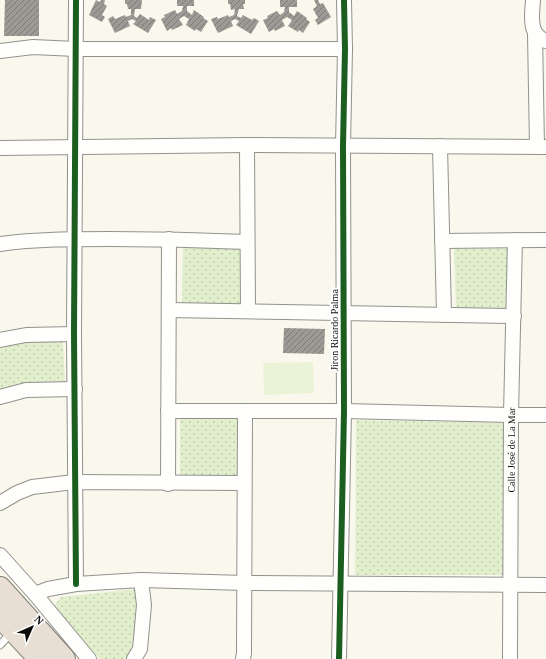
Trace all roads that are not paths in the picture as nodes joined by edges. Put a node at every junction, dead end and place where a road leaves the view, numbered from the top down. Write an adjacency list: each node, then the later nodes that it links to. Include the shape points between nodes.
1 (76, 0): 5 (street)
2 (344, 0): 6 (street, Jiron Ricardo Palma)
3 (533, 0): 4 (street, via 532,21)
4 (540, 37): 12 (street)
5 (76, 48): 6 (street); 7 (street, via 33,47); 9 (street)
6 (345, 49): 10 (street, Jiron Ricardo Palma)
7 (0, 51)
8 (247, 145): 9 (street); 10 (street); 19 (street)
9 (76, 146): 13 (street); 14 (street)
10 (344, 146): 11 (street); 23 (street, Jiron Ricardo Palma)
11 (440, 146): 12 (street); 18 (street)
12 (542, 147)
13 (0, 148)
14 (75, 239): 15 (street); 20 (street); 26 (street)
15 (169, 239): 19 (street); 21 (street)
16 (515, 240): 17 (street); 18 (street); 25 (street, Calle José de La Mar)
17 (546, 240)
18 (442, 241): 24 (street)
19 (247, 242): 22 (street)
20 (0, 244)
21 (169, 310): 22 (street); 30 (street)
22 (248, 311): 23 (street)
23 (344, 313): 24 (street); 32 (street, Jiron Ricardo Palma)
24 (444, 315): 25 (street)
25 (514, 316): 33 (street, Calle José de La Mar)
26 (74, 334): 27 (street, via 26,335); 28 (street)
27 (0, 340)
28 (75, 390): 29 (street, via 26,390); 35 (street)
29 (0, 397)
30 (168, 411): 31 (street); 37 (street)
31 (244, 411): 32 (street); 36 (street)
32 (344, 411): 33 (street); 43 (street, Jiron Ricardo Palma)
33 (512, 415): 34 (street); 44 (street, Calle José de La Mar)
34 (546, 415)
35 (74, 482): 37 (street); 38 (street, via 32,487); 42 (street)
36 (244, 483): 37 (street); 41 (street)
37 (168, 484)
38 (0, 503)
39 (0, 555): 47 (street)
40 (141, 580): 41 (street); 42 (street); 52 (street, via 144,605 140,649)
41 (245, 583): 43 (street); 53 (street)
42 (76, 584): 47 (street)
43 (340, 584): 44 (street); 54 (street, Jiron Ricardo Palma)
44 (510, 585): 45 (street); 55 (street, Calle José de La Mar)
45 (546, 585)
46 (0, 588): 50 (highway)
47 (35, 594): 51 (street)
48 (5, 630): 49 (highway)
49 (40, 659)
50 (64, 659)
51 (89, 659)
52 (134, 659)
53 (243, 659)
54 (339, 659)
55 (510, 659)

